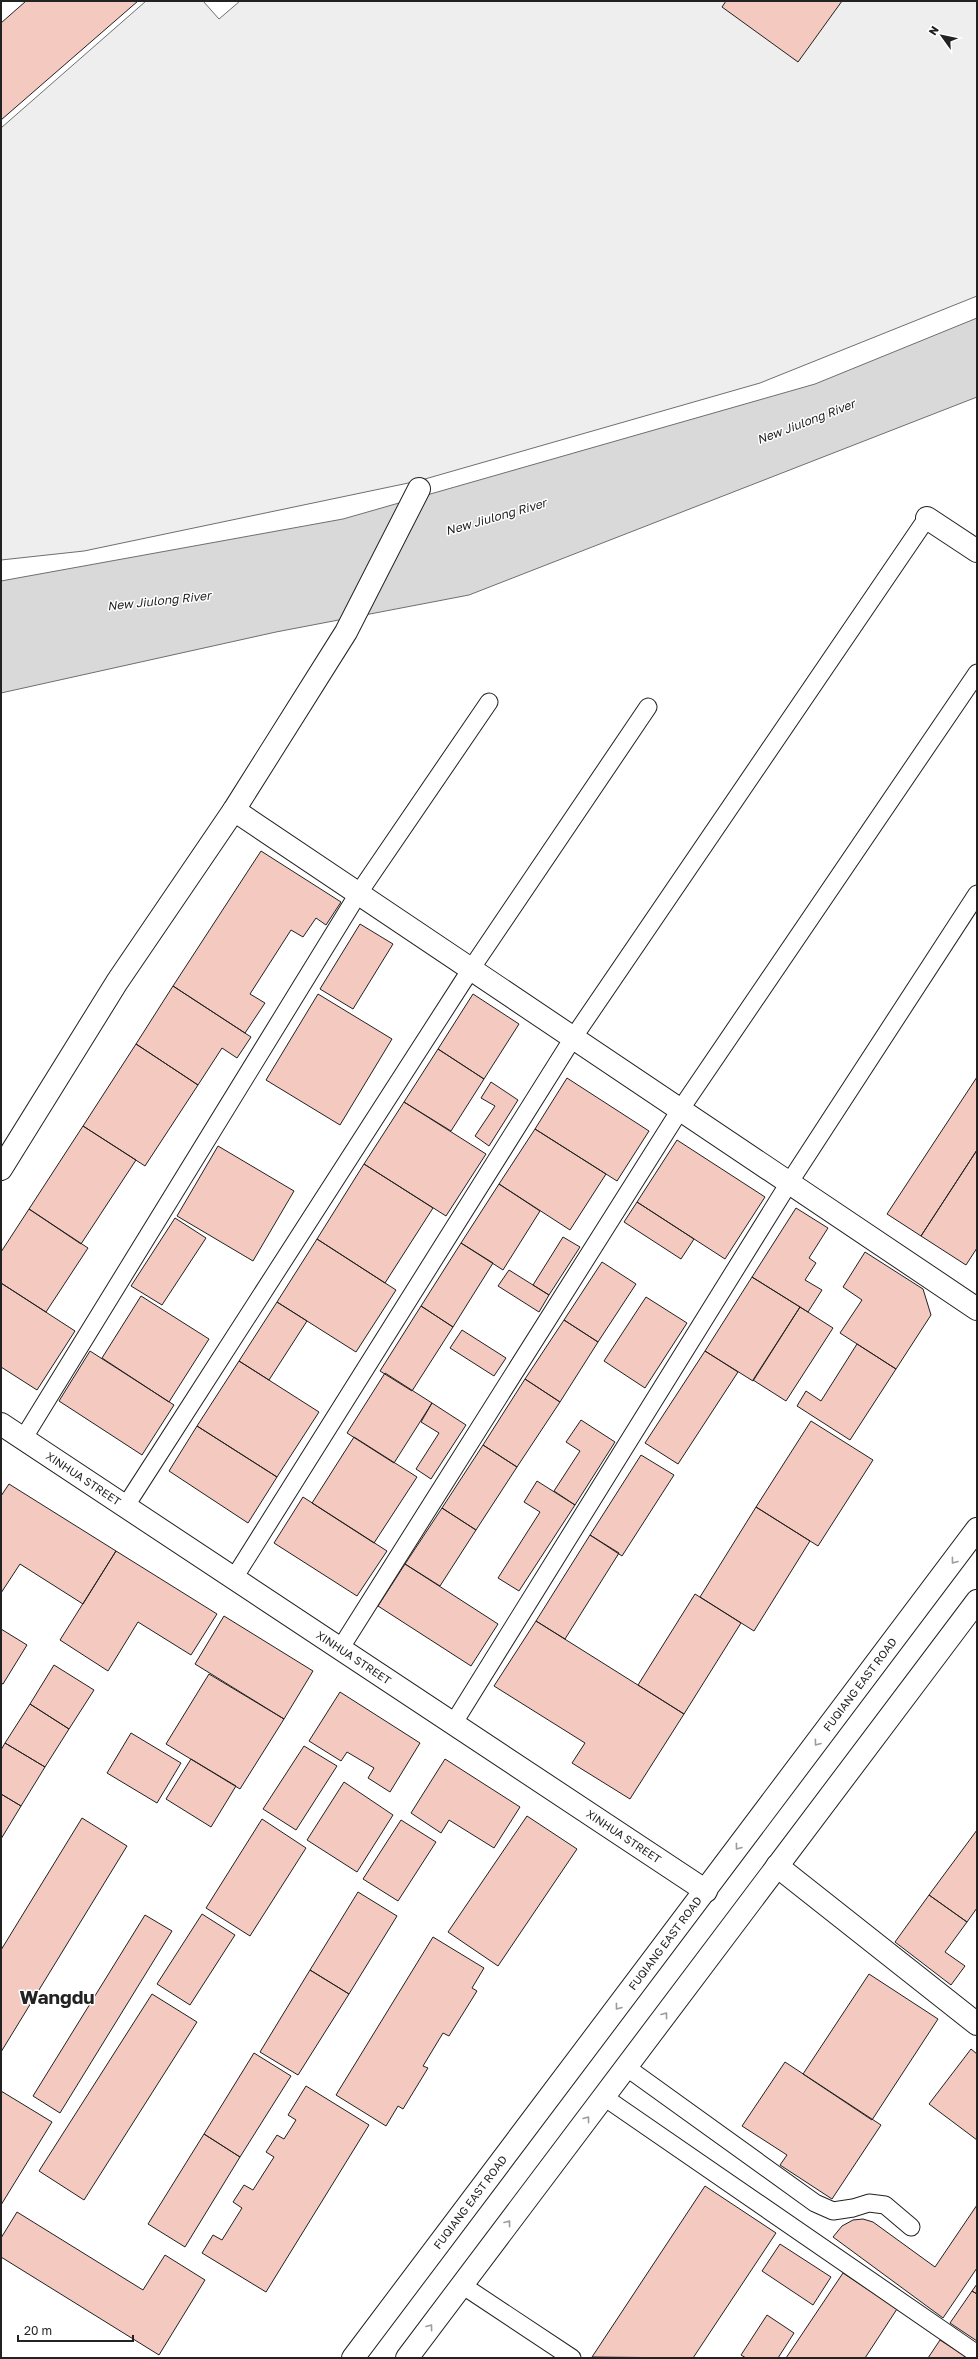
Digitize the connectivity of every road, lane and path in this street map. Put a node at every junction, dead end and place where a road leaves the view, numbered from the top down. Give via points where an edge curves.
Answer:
1 (419, 489) dead end
2 (927, 518) joint
3 (977, 551) edge
4 (977, 673) edge
5 (489, 702) dead end
6 (648, 707) dead end
7 (234, 810) junction
8 (358, 894) junction
9 (977, 894) edge
10 (471, 969) junction
11 (573, 1038) junction
12 (680, 1110) junction
13 (1, 1169) edge
14 (790, 1183) junction
15 (977, 1309) edge
16 (1, 1424) edge
17 (23, 1439) junction
18 (125, 1506) junction
19 (977, 1530) edge
20 (234, 1578) junction
21 (977, 1601) edge
22 (340, 1649) junction
23 (454, 1724) junction
24 (777, 1866) junction
25 (706, 1891) junction
26 (977, 2024) edge
27 (626, 2067) junction
28 (604, 2097) junction
29 (911, 2227) dead end
30 (462, 2285) junction
31 (977, 2354) edge
32 (353, 2358) edge
33 (407, 2358) edge
34 (572, 2358) edge

1 - 7 street via 346,632
2 - 3 street
2 - 11 lane
4 - 12 lane
5 - 8 lane
6 - 10 lane
7 - 8 street
7 - 13 street via 117,982
8 - 10 street
8 - 17 lane
9 - 14 lane
10 - 11 street
10 - 18 lane
11 - 12 street
11 - 20 lane
12 - 14 street
12 - 22 lane
14 - 15 street
14 - 23 lane
16 - 17 street, XINHUA STREET
17 - 18 street, XINHUA STREET
18 - 20 street, XINHUA STREET
19 -> 25 street, FUQIANG EAST ROAD
20 - 22 street, XINHUA STREET
21 - 24 street
22 - 23 street, XINHUA STREET
23 - 25 street, XINHUA STREET
24 - 26 street
27 -> 24 street
25 -> 32 street, FUQIANG EAST ROAD
27 - 28 street
27 - 29 lane via 815,2203 833,2211 869,2203 885,2205
30 -> 28 street
28 - 31 lane
33 -> 30 street
30 - 34 lane

